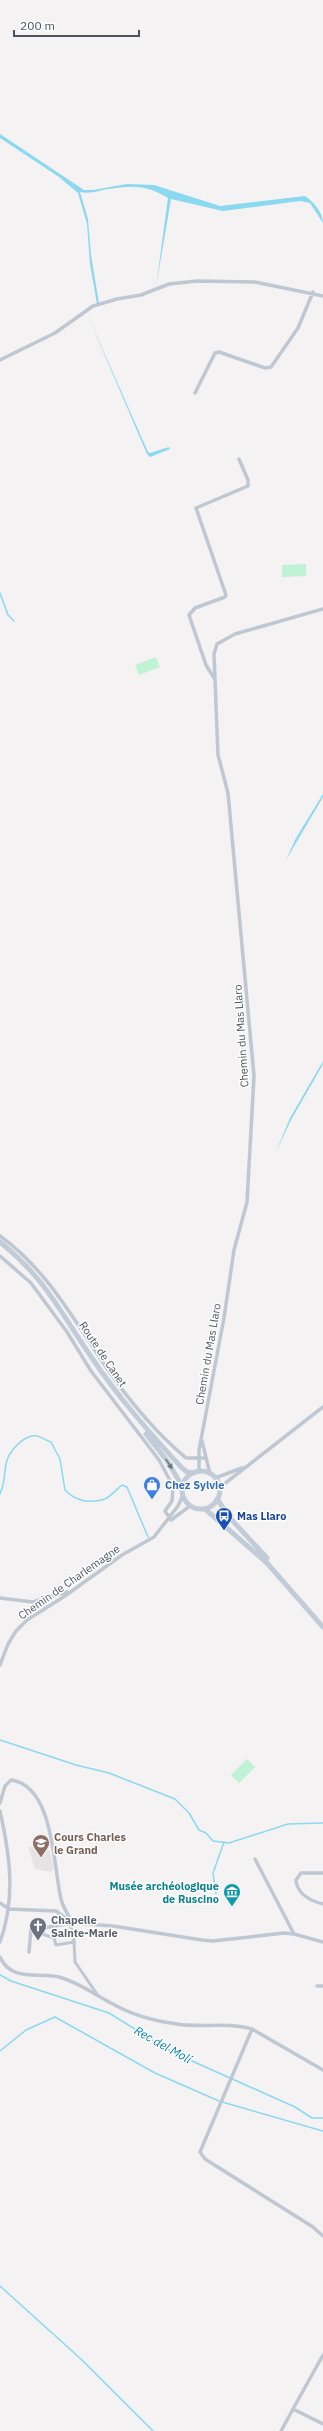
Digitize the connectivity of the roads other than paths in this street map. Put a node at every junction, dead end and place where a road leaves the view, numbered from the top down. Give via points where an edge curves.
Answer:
1 (313, 292) junction
2 (323, 296) edge
3 (0, 360) edge
4 (196, 393) dead end
5 (239, 459) dead end
6 (323, 609) edge
7 (214, 678) junction
8 (0, 1236) edge
9 (0, 1242) edge
10 (0, 1246) edge
11 (0, 1256) edge
12 (323, 1407) edge
13 (202, 1438) junction
14 (200, 1458) junction
15 (206, 1458) junction
16 (250, 1463) junction
17 (196, 1472) junction
18 (213, 1476) junction
19 (182, 1486) junction
20 (219, 1488) junction
21 (183, 1495) junction
22 (217, 1499) junction
23 (190, 1506) junction
24 (205, 1509) junction
25 (170, 1519) junction
26 (74, 1590) junction
27 (0, 1598) edge
28 (323, 1622) edge
29 (323, 1627) edge
30 (0, 1665) edge
31 (0, 1802) edge
32 (0, 1811) edge
33 (255, 1859) dead end
34 (323, 1873) edge
35 (0, 1903) edge
36 (323, 1904) edge
37 (9, 1909) junction
38 (73, 1923) junction
39 (31, 1930) junction
40 (294, 1934) junction
41 (0, 1942) edge
42 (74, 1942) junction
43 (323, 1942) edge
44 (29, 1952) dead end
45 (0, 1957) edge
46 (317, 1986) dead end
47 (323, 1986) edge
48 (97, 1994) junction
49 (252, 2029) junction
50 (323, 2070) edge
51 (323, 2236) edge
52 (323, 2355) edge
53 (294, 2408) junction
54 (323, 2424) edge
55 (281, 2431) edge

1 - 2 street
1 - 3 street via 255,282 197,281 169,284 141,295 93,306 55,333
1 - 4 street via 298,328 271,367 265,368 219,352 215,353
5 - 7 street, Chemin du Mas Llaro via 248,486 196,508 226,595 195,608 189,615 206,665
6 - 7 street, Chemin du Mas Llaro via 225,638 215,649
7 - 13 street, Chemin du Mas Llaro via 218,754 228,793 254,1076 247,1202 234,1250
8 - 14 street via 36,1266 116,1380 156,1429 186,1458
9 - 17 main road, Route de Canet via 21,1259 48,1289 92,1359 142,1424 181,1467 187,1472
10 -> 19 main road, Route de Canet via 19,1261 45,1291 97,1371 168,1462
11 - 25 street via 34,1288 67,1332 91,1371 159,1460 173,1486 172,1501 165,1511
12 - 16 street
13 - 14 street, Chemin du Mas Llaro
13 - 15 street
14 - 15 street
14 - 17 street, Chemin du Mas Llaro
15 - 18 street
16 - 18 street via 236,1472
16 - 20 street
17 - 18 main road
17 - 19 main road via 186,1478
18 - 20 main road
19 - 21 main road
20 - 22 main road
21 - 23 main road
21 - 25 street, Chemin de Charlemagne
22 - 24 main road
22 - 28 main road via 248,1539
23 - 24 main road
23 - 25 street, Chemin de Charlemagne
24 - 29 main road via 267,1563
25 - 26 street, Chemin de Charlemagne via 154,1537 122,1555
26 - 27 street via 33,1602
26 - 30 street, Chemin de Charlemagne via 26,1620 8,1644
31 - 38 street via 5,1786 11,1780 27,1784 32,1790 47,1819 61,1899
32 - 37 street via 11,1879
33 - 40 street
34 - 36 street via 301,1874 296,1880 299,1889 306,1896
35 - 37 street
37 - 38 street via 56,1911
37 - 41 street
38 - 39 street
38 - 40 street via 214,1941
38 - 42 street via 71,1927
39 - 42 street via 54,1938 56,1945
39 - 44 street
40 - 43 street
42 - 48 street via 75,1962
45 - 48 street via 8,1968 15,1972 58,1977
46 - 47 street
48 - 49 street via 110,2003 148,2018 204,2027 244,2026
49 - 50 street
49 - 51 street via 200,2152 205,2159 313,2227
52 - 53 street
53 - 54 street
53 - 55 street

